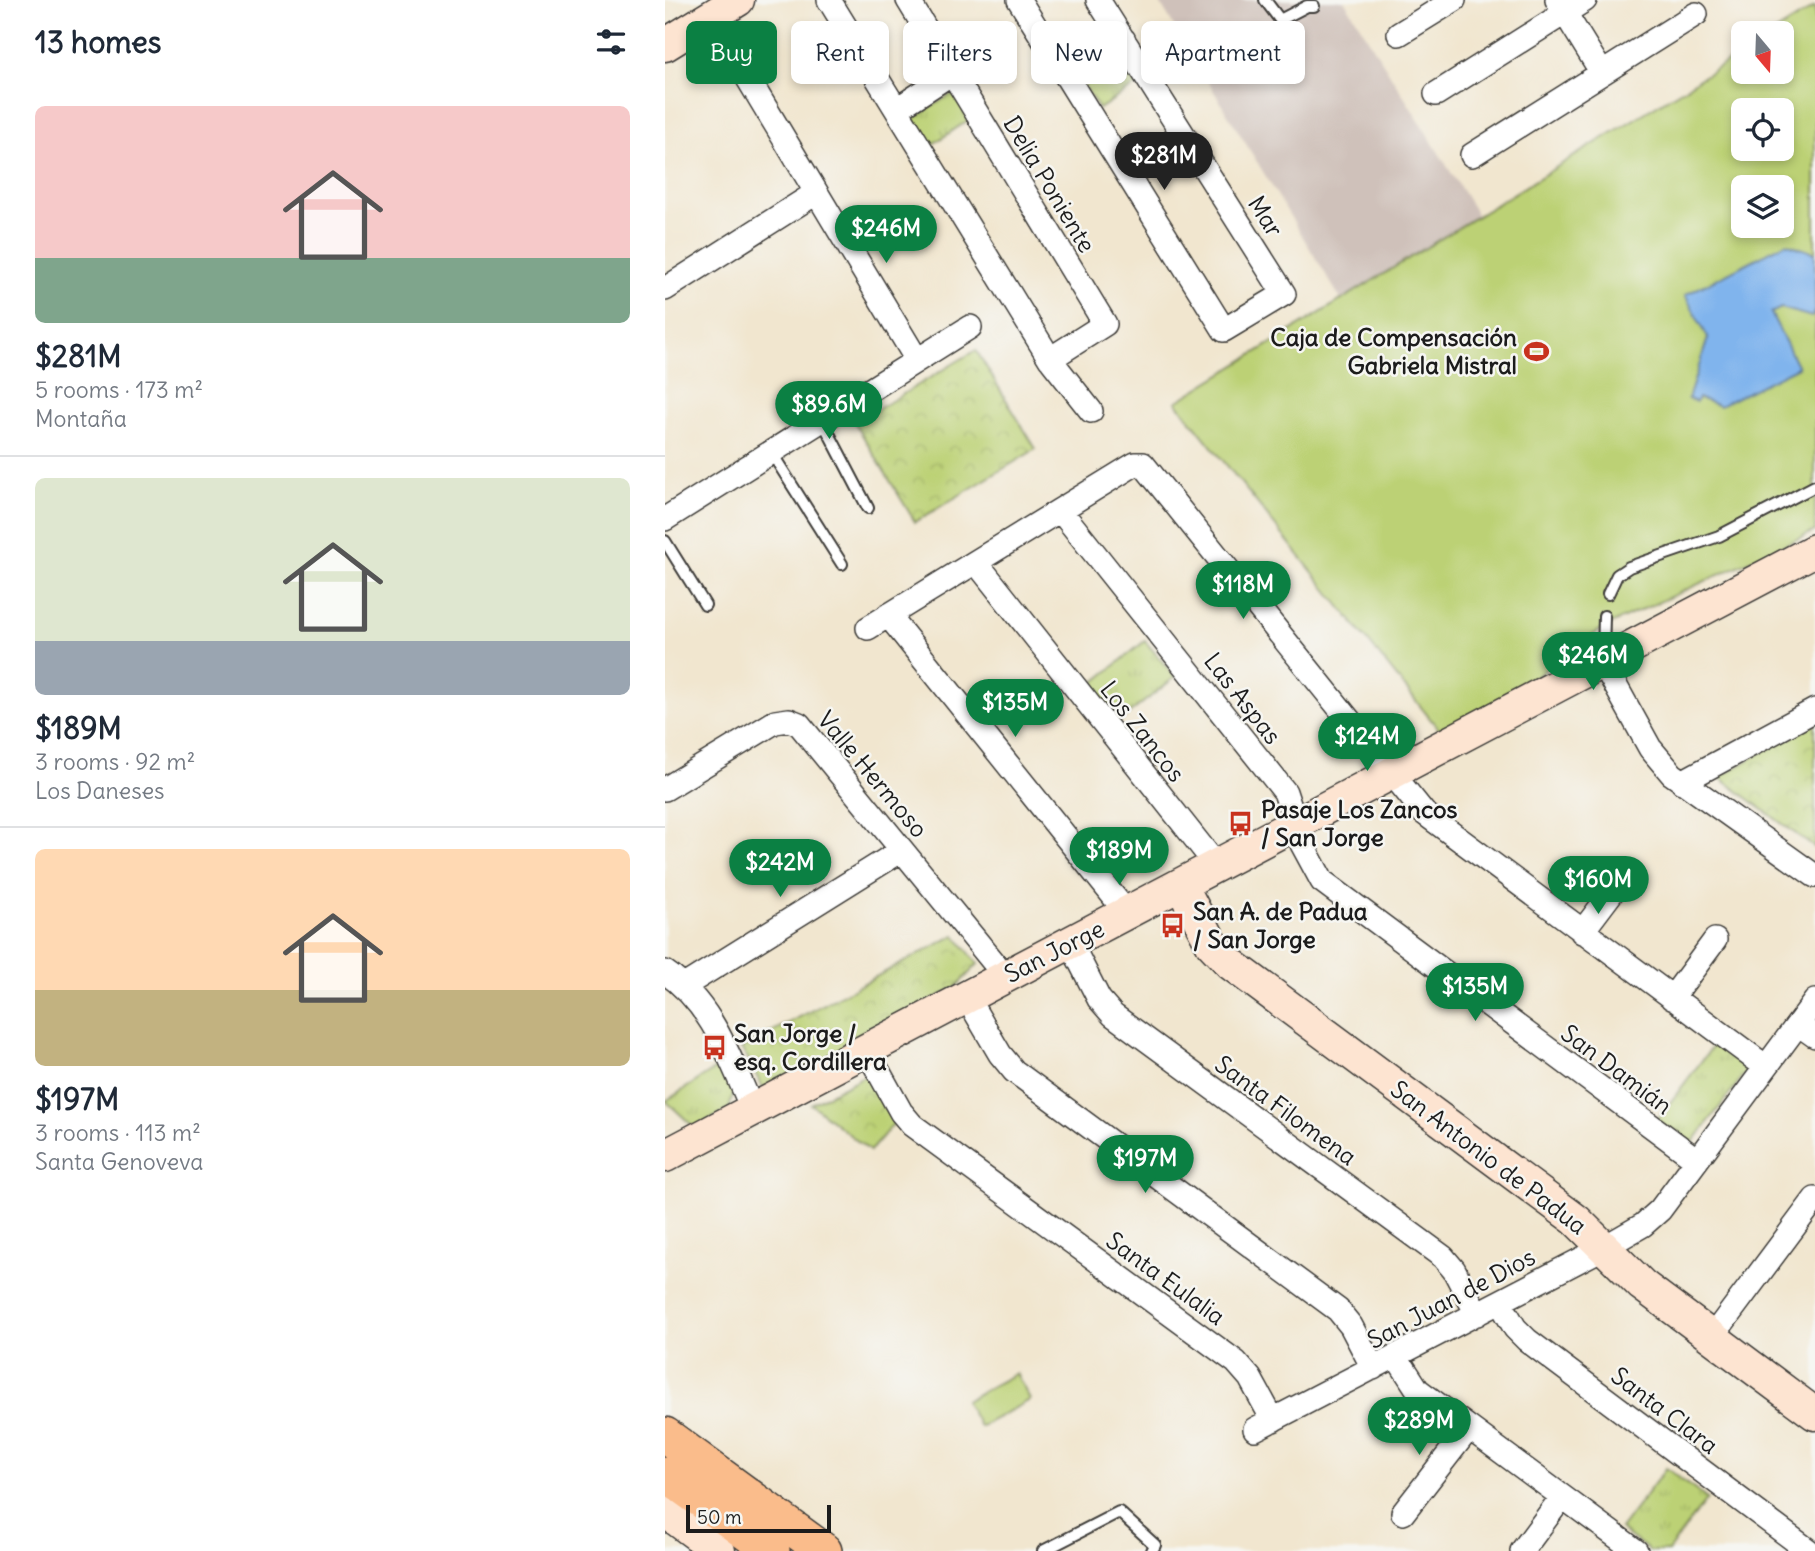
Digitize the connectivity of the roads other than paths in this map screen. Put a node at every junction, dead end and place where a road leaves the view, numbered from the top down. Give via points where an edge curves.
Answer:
1 (738, 0) edge
2 (829, 0) edge
3 (908, 0) edge
4 (1019, 0) edge
5 (1098, 0) edge
6 (1265, 0) edge
7 (1454, 0) edge
8 (1585, 0) edge
9 (1314, 6) dead end
10 (1561, 6) edge
11 (1696, 14) dead end
12 (711, 17) junction
13 (920, 21) edge
14 (1032, 21) edge
15 (1111, 21) edge
16 (1399, 33) dead end
17 (665, 45) edge
18 (1127, 46) edge
19 (1602, 73) junction
20 (936, 84) edge
21 (958, 84) edge
22 (1071, 84) edge
23 (1436, 94) dead end
24 (897, 109) junction
25 (1472, 155) dead end
26 (816, 193) junction
27 (665, 289) edge
28 (969, 327) dead end
29 (1050, 359) junction
30 (917, 360) junction
31 (1091, 411) dead end
32 (822, 420) junction
33 (771, 452) junction
34 (1815, 486) edge
35 (868, 508) dead end
36 (1060, 510) junction
37 (665, 519) edge
38 (665, 541) edge
39 (1815, 550) edge
40 (976, 562) junction
41 (842, 564) dead end
42 (1608, 594) dead end
43 (705, 605) dead end
44 (888, 615) junction
45 (1604, 616) dead end
46 (868, 628) dead end
47 (1603, 663) junction
48 (1815, 710) edge
49 (1395, 774) junction
50 (1682, 782) junction
51 (665, 789) edge
52 (1297, 825) junction
53 (902, 850) junction
54 (1217, 866) junction
55 (1625, 874) dead end
56 (1815, 876) edge
57 (1181, 885) junction
58 (1126, 913) junction
59 (1582, 932) junction
60 (1715, 940) dead end
61 (1070, 942) junction
62 (665, 972) edge
63 (1005, 976) junction
64 (684, 986) junction
65 (966, 996) junction
66 (1672, 998) junction
67 (1815, 1001) edge
68 (1806, 1030) edge
69 (866, 1049) junction
70 (1766, 1068) junction
71 (752, 1108) junction
72 (665, 1156) edge
73 (1696, 1160) junction
74 (1815, 1199) edge
75 (1603, 1248) junction
76 (1500, 1302) junction
77 (1477, 1314) junction
78 (1711, 1337) junction
79 (1396, 1356) junction
80 (1373, 1368) junction
81 (1812, 1405) edge
82 (1264, 1425) joint
83 (1469, 1428) junction
84 (665, 1435) edge
85 (665, 1474) edge
86 (1562, 1497) junction
87 (665, 1511) edge
88 (1403, 1513) dead end
89 (719, 1551) edge
90 (772, 1551) edge
91 (824, 1551) edge
92 (1043, 1551) edge
93 (1152, 1551) edge
94 (1522, 1551) edge
95 (1636, 1551) edge
96 (1809, 1551) edge

1 - 12 street
2 - 24 street
3 - 13 street, Delia Poniente
4 - 14 street
5 - 15 street, Mar
6 - 9 lane via 1280,20
7 - 16 street
8 - 10 street
10 - 19 street
10 - 23 street
11 - 19 street
12 - 17 street
12 - 26 street
18 - 22 street, Mar via 1285,294 1224,330
19 - 25 street
20 - 24 street
21 - 29 street, Delia Poniente via 1105,324
24 - 29 street
26 - 27 street
26 - 30 street
28 - 30 street
29 - 31 street
30 - 32 street
32 - 33 street
32 - 35 lane
33 - 37 street
33 - 41 lane
34 - 42 lane via 1719,536 1629,567 1617,575
36 - 40 street
36 - 49 street via 1140,463
36 - 52 street, Las Aspas via 1285,792
38 - 43 lane
39 - 47 street, San Jorge
40 - 44 street
40 - 54 street, Los Zancos
44 - 46 street
44 - 58 street
45 - 47 lane
47 - 49 street, San Jorge
47 - 50 street via 1650,748
48 - 50 street
49 - 52 street, San Jorge
49 - 59 street via 1433,821
50 - 56 street
51 - 53 street, Valle Hermoso via 775,722 789,720 802,727
52 - 54 street, San Jorge
52 - 73 street, San Damián via 1313,867 1329,888
53 - 63 street, Valle Hermoso
53 - 64 street
54 - 57 street, San Jorge
55 - 59 street
57 - 58 street, San Jorge
57 - 75 street, San Antonio de Padua via 1212,944 1231,964 1565,1212
58 - 61 street, San Jorge
59 - 66 street
60 - 66 street
61 - 63 street, San Jorge
61 - 77 street, Santa Filomena via 1099,999 1113,1015 1443,1257
62 - 64 street
63 - 65 street, San Jorge
64 - 71 street via 714,1023
65 - 69 street, San Jorge
65 - 80 street via 1009,1066 1338,1310
66 - 70 street
67 - 68 street, San Juan de Dios
68 - 70 street, San Juan de Dios
69 - 71 street, San Jorge
69 - 82 street, Santa Eulalia via 912,1125 1236,1362 1250,1378
70 - 73 street, San Juan de Dios
71 - 72 street, San Jorge
73 - 75 street, San Juan de Dios via 1655,1215
74 - 78 street
75 - 76 street, San Juan de Dios
75 - 78 street, San Antonio de Padua via 1642,1286
76 - 77 street, San Juan de Dios
76 - 96 street, Santa Clara via 1527,1340
77 - 79 street, San Juan de Dios
78 - 81 street, San Antonio de Padua
79 - 80 street, San Juan de Dios
79 - 83 street via 1418,1390
80 - 82 street, San Juan de Dios
83 - 86 street
83 - 88 street
84 - 91 main road
85 - 90 main road
86 - 94 street
86 - 95 street
87 - 89 street
92 - 93 lane via 1119,1512 1155,1545

